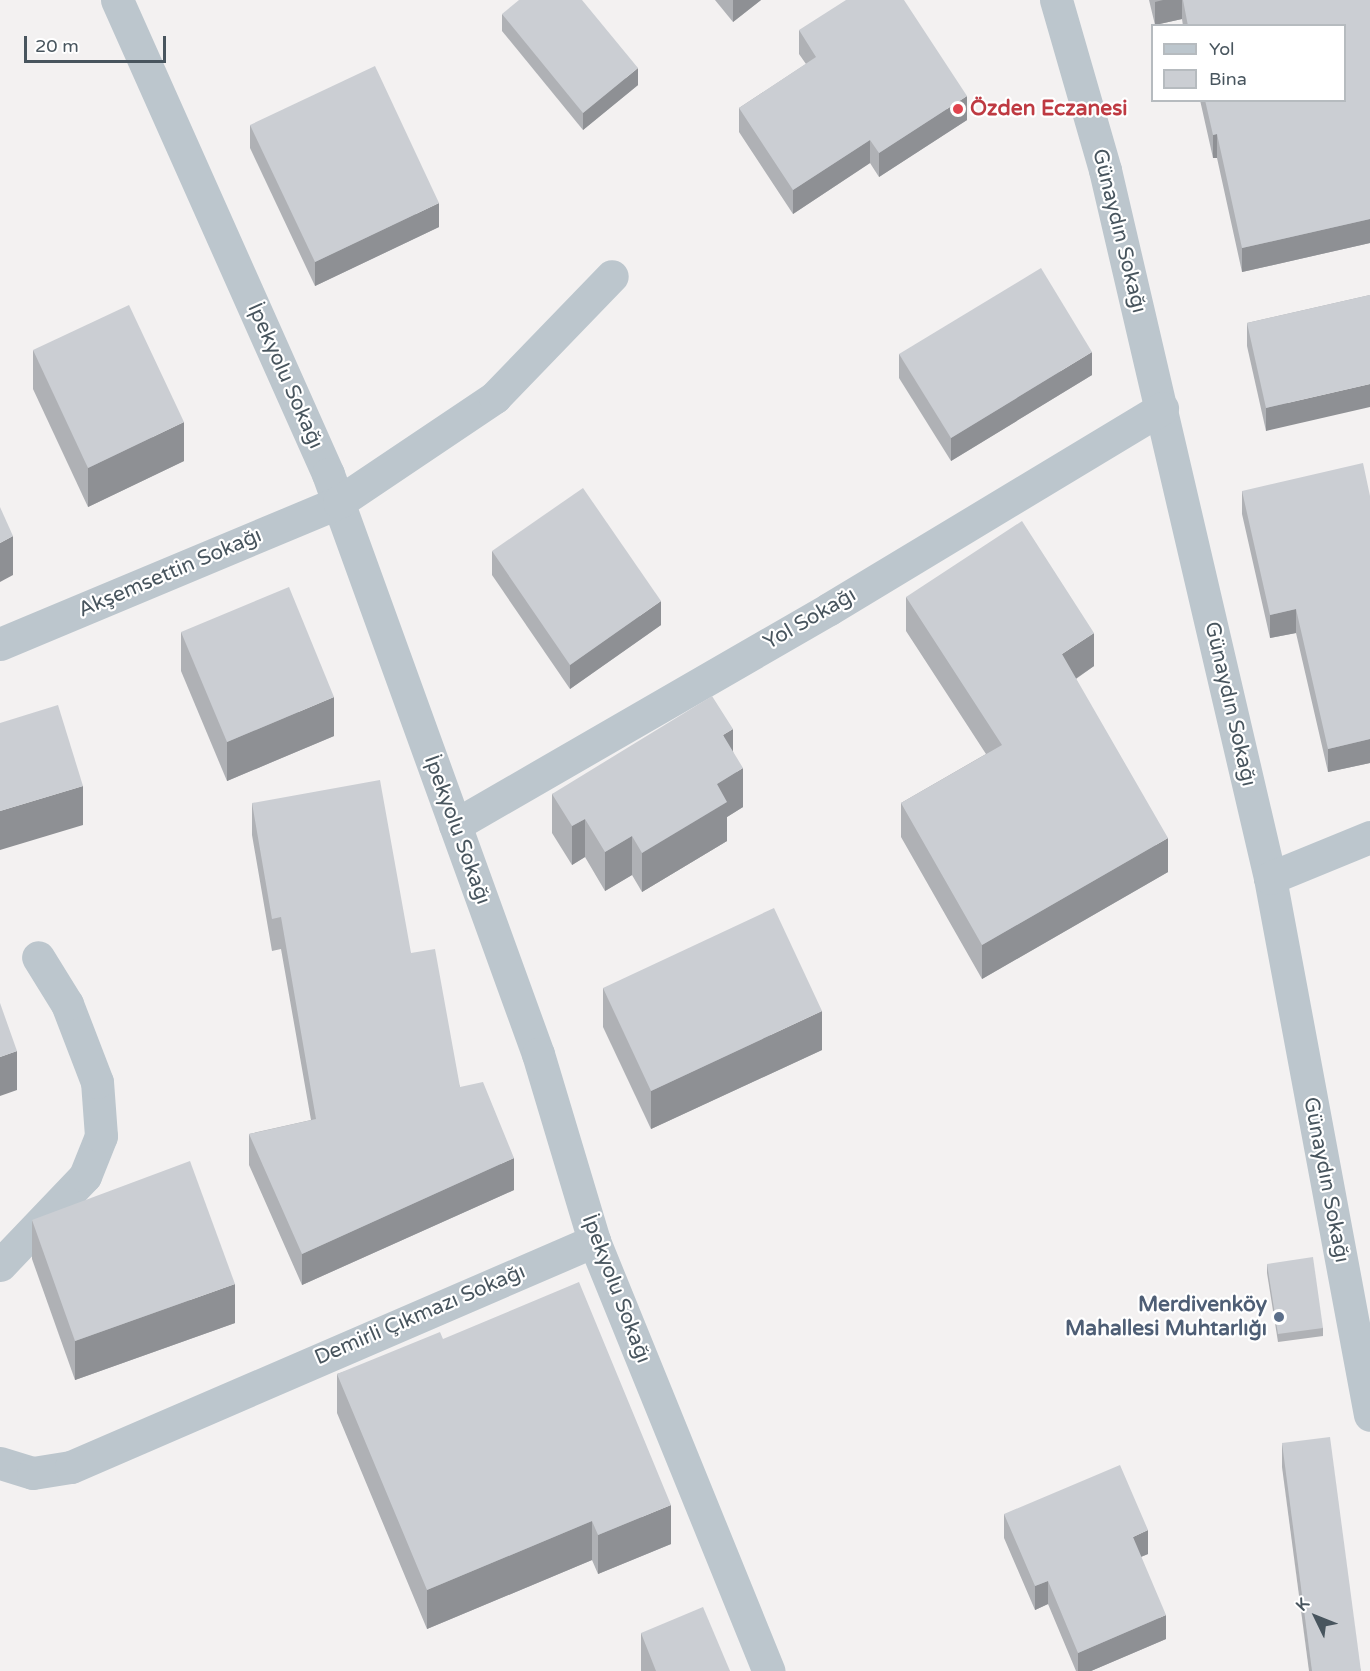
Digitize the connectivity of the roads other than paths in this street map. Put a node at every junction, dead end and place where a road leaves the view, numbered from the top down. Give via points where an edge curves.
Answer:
1 (117, 0) edge
2 (1056, 0) edge
3 (612, 276) dead end
4 (1162, 408) junction
5 (339, 502) junction
6 (0, 644) edge
7 (455, 825) junction
8 (1370, 837) edge
9 (1269, 878) junction
10 (38, 957) dead end
11 (594, 1241) junction
12 (0, 1265) edge
13 (1370, 1415) edge
14 (0, 1463) edge
15 (769, 1671) edge

1 - 5 street, İpekyolu Sokağı
2 - 4 street, Günaydın Sokağı via 1105,170
3 - 5 street, Akşemsettin Sokağı via 495,397
4 - 7 street, Yol Sokağı via 830,609
4 - 9 street, Günaydın Sokağı
5 - 6 street, Akşemsettin Sokağı
5 - 7 street, İpekyolu Sokağı
7 - 11 street, İpekyolu Sokağı via 538,1054
8 - 9 street
9 - 13 street, Günaydın Sokağı
10 - 12 street via 67,1004 96,1082 101,1136 85,1176
11 - 14 street, Demirli Çıkmazı Sokağı via 246,1388 71,1467 33,1473
11 - 15 street, İpekyolu Sokağı

